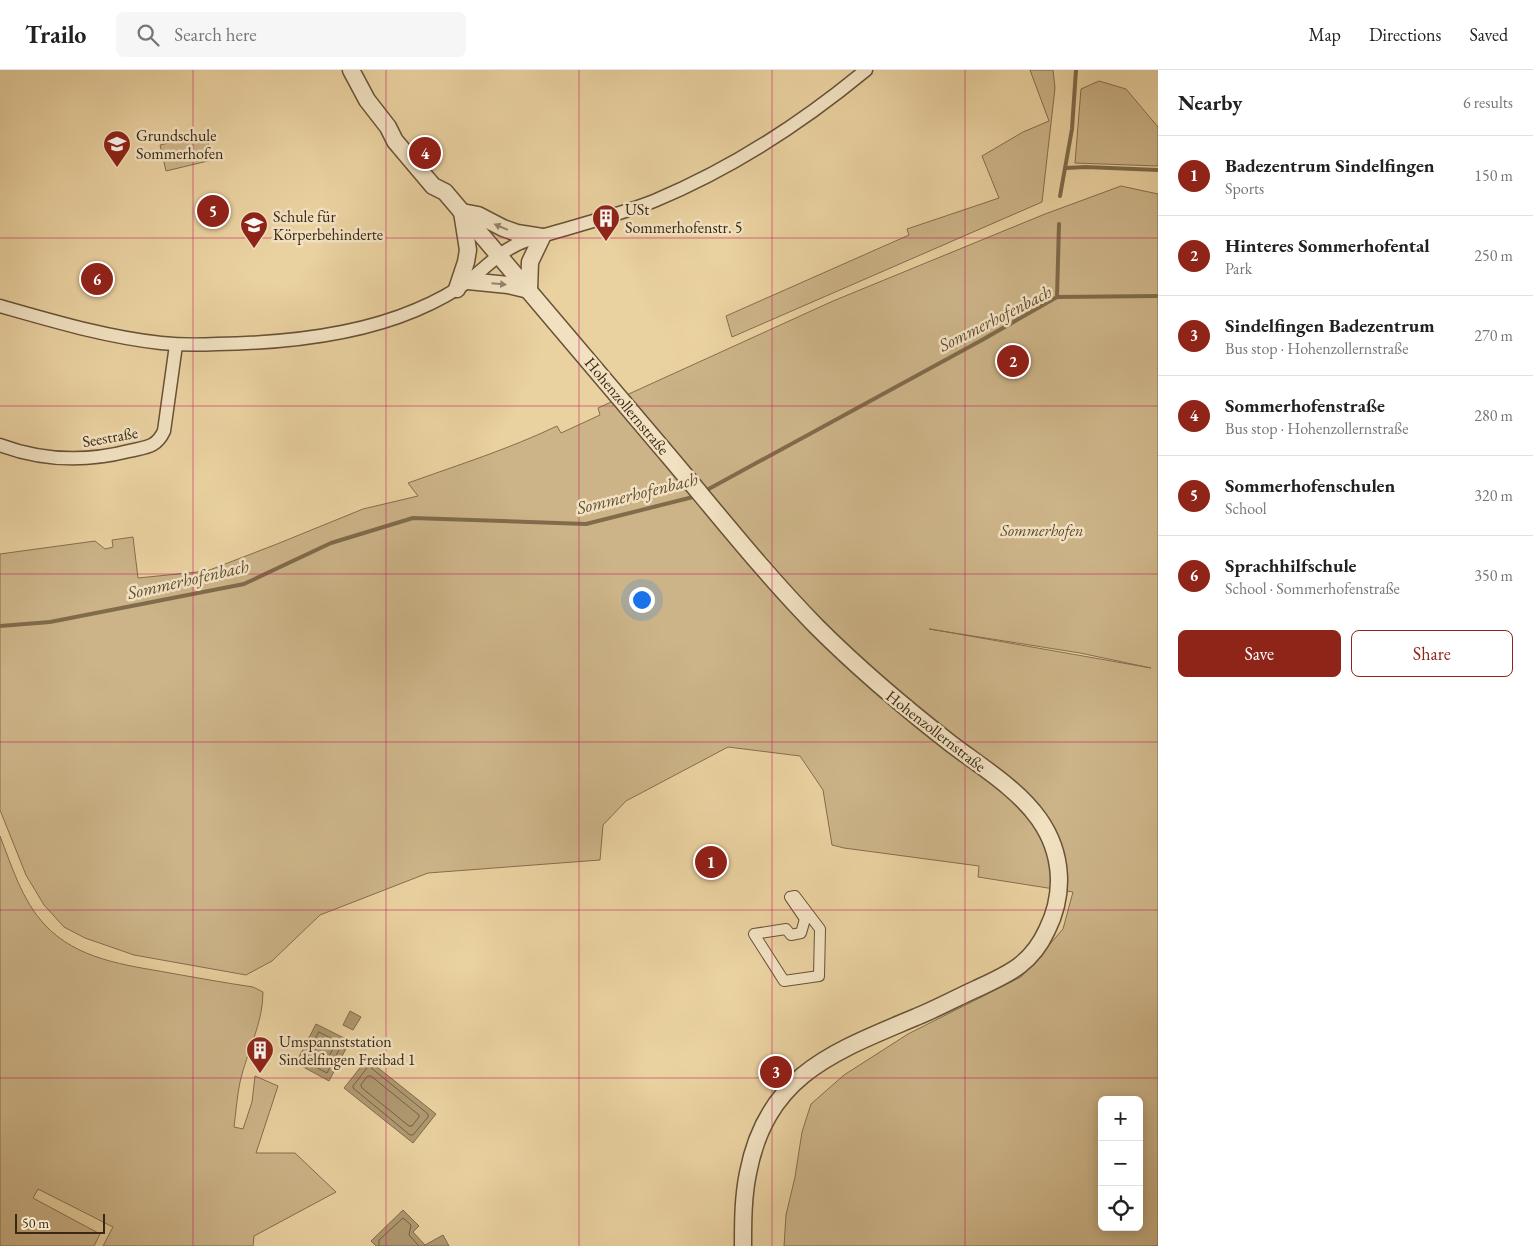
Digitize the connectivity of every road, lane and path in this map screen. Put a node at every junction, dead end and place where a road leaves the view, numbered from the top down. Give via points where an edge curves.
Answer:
1 (350, 70) edge
2 (866, 70) edge
3 (462, 212) junction
4 (542, 237) junction
5 (500, 255) junction
6 (462, 285) junction
7 (529, 290) junction
8 (0, 306) edge
9 (176, 345) junction
10 (0, 445) edge
11 (754, 934) joint
12 (743, 1246) edge

1 - 3 street, Hohenzollernstraße via 388,127 402,136 443,181 445,192
2 - 4 street via 778,135 718,171 654,201
4 -> 3 street via 517,233
3 - 5 street, Hohenzollernstraße
3 - 6 street via 468,250
4 - 5 street via 527,240
4 - 7 street via 530,262
5 - 6 street
5 - 7 street, Hohenzollernstraße
6 -> 7 street via 508,284
6 - 9 street via 434,302 394,319 351,330 245,344
7 - 12 street, Hohenzollernstraße via 794,603 837,647 908,710 1027,804 1052,841 1057,858 1059,894 1055,910 1044,936 1027,961 1000,978 837,1051 803,1074 781,1098 762,1126 754,1148 745,1193
8 - 9 street via 96,332
9 - 10 street, Seestraße via 164,431 156,444 118,454 69,460
11 - 11 street via 784,980 819,976 820,928 795,896 790,897 805,919 801,933 791,935 786,929

